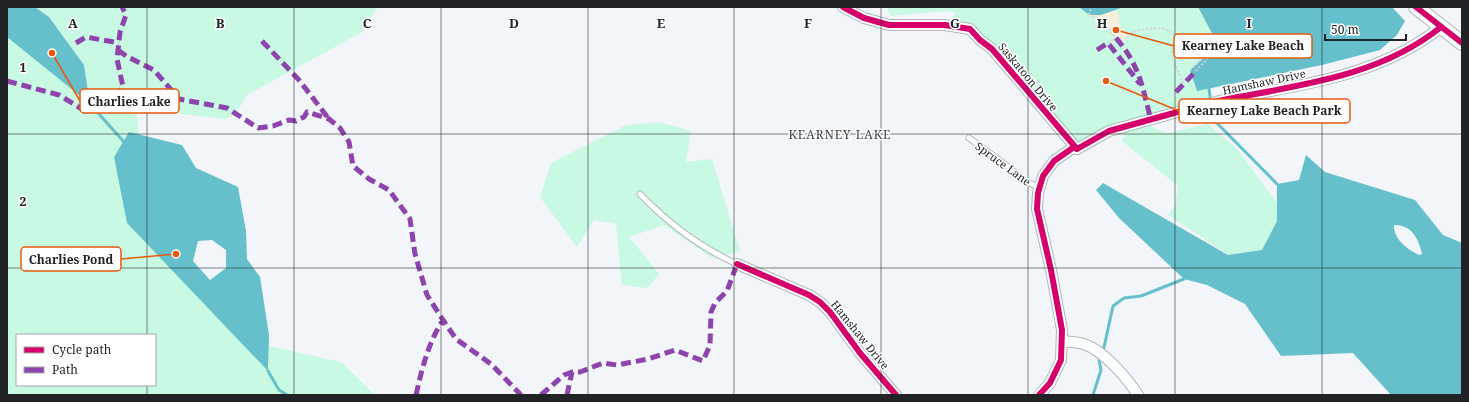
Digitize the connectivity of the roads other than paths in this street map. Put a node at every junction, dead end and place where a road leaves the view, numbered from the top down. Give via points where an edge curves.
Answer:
1 (842, 7) edge
2 (1416, 7) edge
3 (1441, 27) junction
4 (1462, 43) edge
5 (969, 138) dead end
6 (1077, 149) junction
7 (1039, 187) junction
8 (640, 194) dead end
9 (737, 264) joint
10 (1062, 341) junction
11 (896, 395) edge
12 (1039, 395) edge
13 (1138, 395) edge

1 - 6 street, Saskatoon Drive via 864,18 889,25 945,25 970,29 992,49
2 - 3 main road
3 - 4 main road
3 - 6 street, Hamshaw Drive via 1423,42 1371,67 1335,78 1205,104 1194,111 1192,108 1124,126 1109,131
5 - 7 lane, Spruce Lane via 1022,180
6 - 7 street, Hamshaw Drive via 1074,147 1054,161
7 - 10 street, Hamshaw Drive via 1037,210 1054,284
8 - 9 lane, Hamshaw Drive via 660,216 684,235 710,252
9 - 11 street, Hamshaw Drive via 820,302
10 - 12 street, Hamshaw Drive via 1058,368
10 - 13 street via 1084,344 1100,354 1120,371

